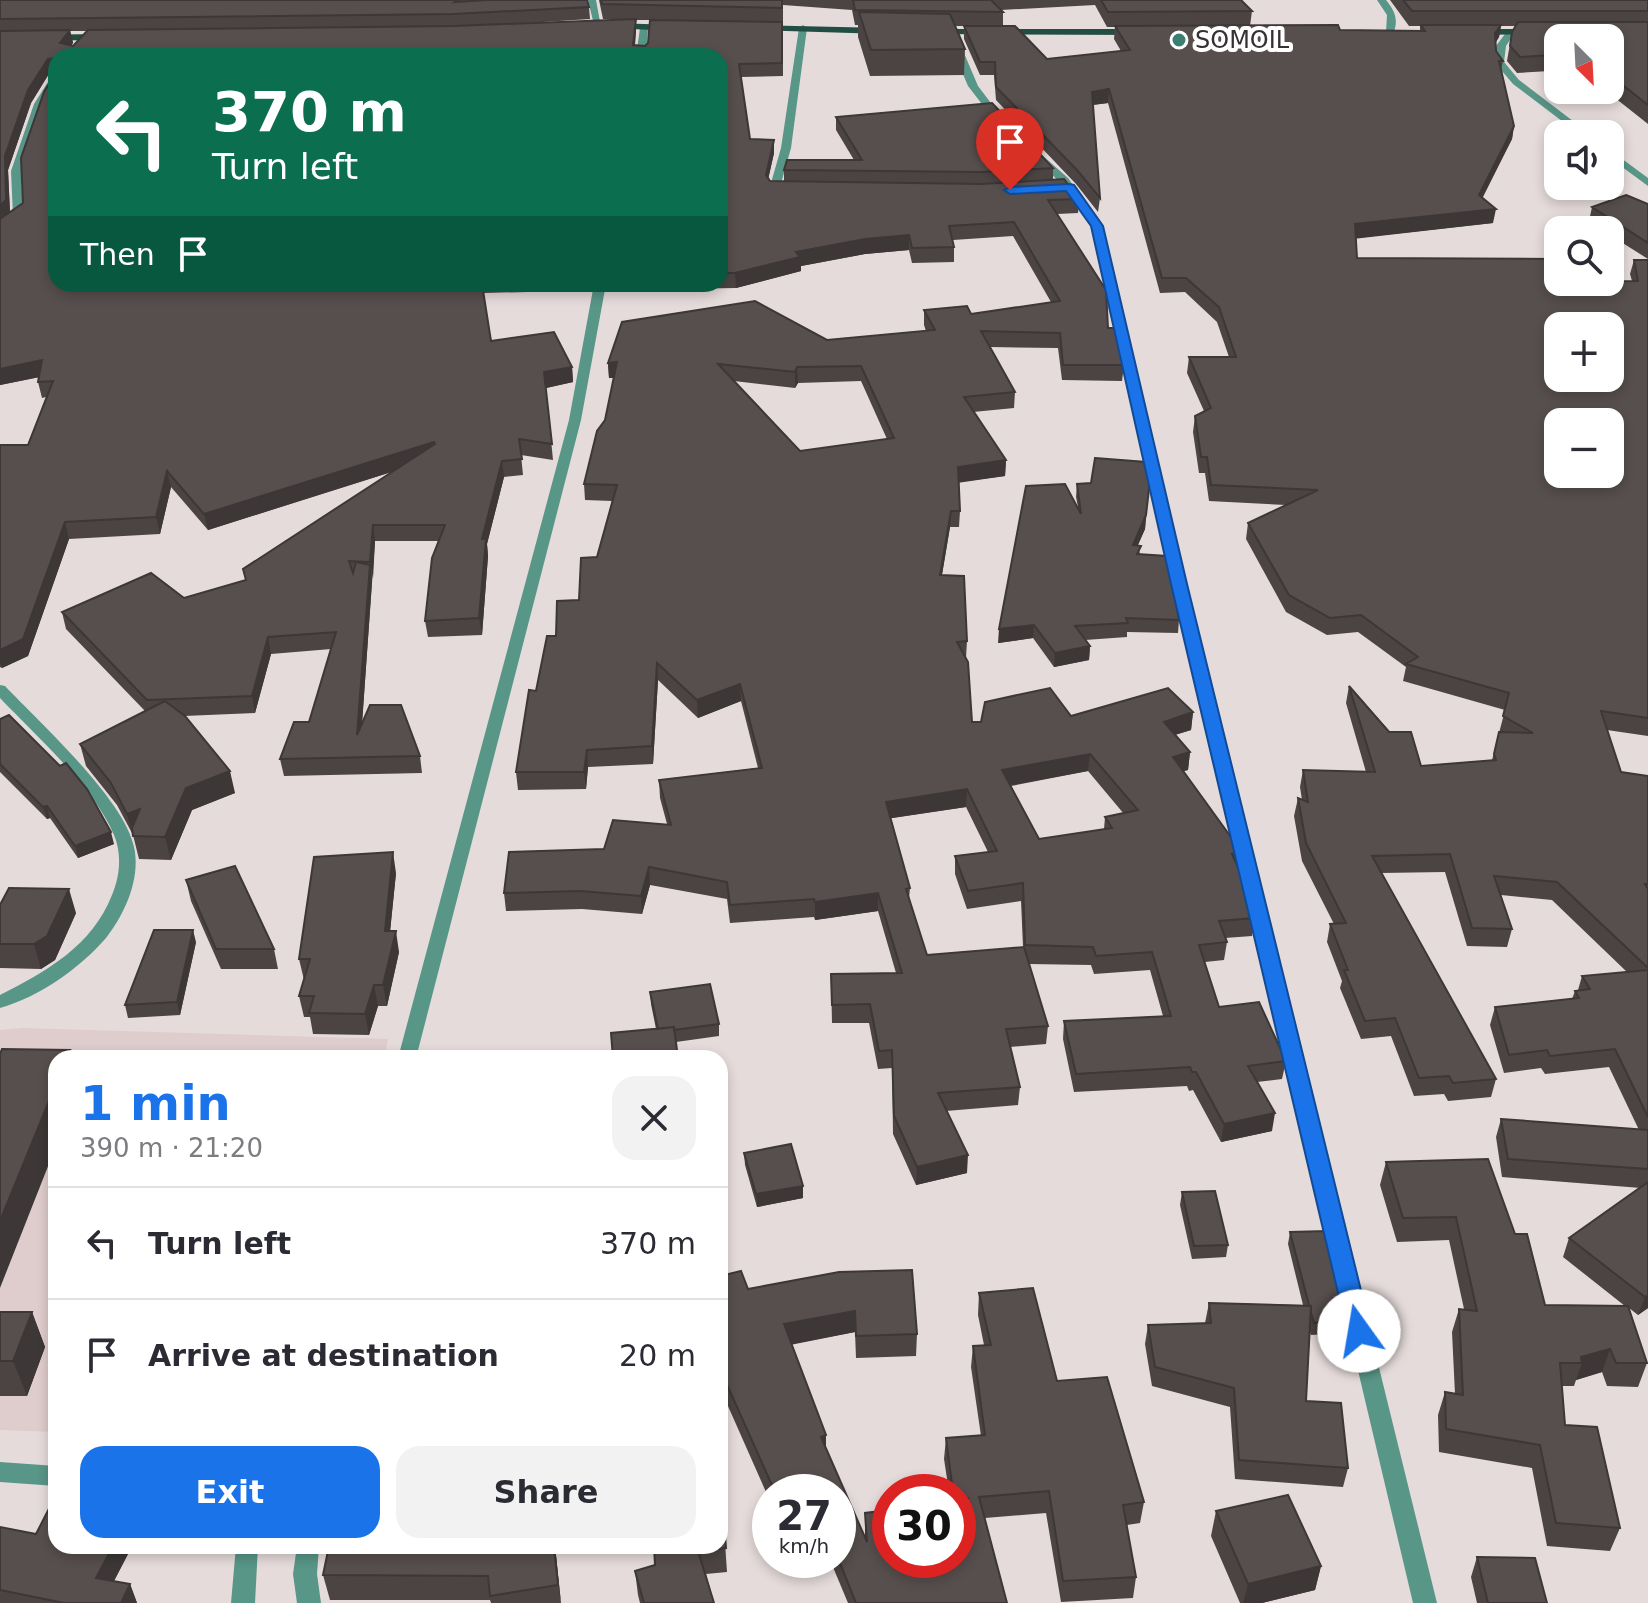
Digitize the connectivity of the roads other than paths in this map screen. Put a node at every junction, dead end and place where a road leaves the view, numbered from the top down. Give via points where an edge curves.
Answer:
1 (592, 0) edge
2 (1381, 0) edge
3 (598, 25) junction
4 (582, 26) edge
5 (644, 28) junction
6 (692, 28) edge
7 (740, 28) edge
8 (803, 28) junction
9 (893, 31) edge
10 (923, 32) edge
11 (1161, 32) edge
12 (1375, 32) edge
13 (1390, 32) junction
14 (1405, 32) edge
15 (1465, 32) edge
16 (1511, 32) junction
17 (1544, 32) edge
18 (954, 33) junction
19 (118, 37) edge
20 (0, 38) edge
21 (642, 48) edge
22 (48, 89) edge
23 (1566, 120) edge
24 (1624, 164) edge
25 (1648, 183) edge
26 (799, 190) edge
27 (0, 230) edge
28 (599, 292) edge
29 (0, 689) edge
30 (0, 1002) edge
31 (409, 1050) edge
32 (0, 1472) edge
33 (48, 1475) edge
34 (246, 1554) edge
35 (307, 1554) edge
36 (243, 1603) edge
37 (309, 1603) edge
38 (1425, 1603) edge

1 - 3 street
2 - 13 street via 1390,10
3 - 4 main road
3 - 5 main road
5 - 6 main road
5 - 21 street
7 - 8 main road
8 - 9 main road
8 - 26 street via 786,148 774,190
10 - 18 main road
11 - 18 main road
12 - 13 main road
13 - 14 main road
15 - 16 main road
16 - 17 main road
16 - 23 street via 1501,46 1499,62 1516,82
18 - 38 street via 973,86 989,109 1097,226
19 - 20 main road via 83,42
22 - 27 street via 16,171 18,217
24 - 25 street
28 - 31 street via 575,420
29 - 30 street via 122,832 129,870 115,914 82,954
32 - 33 street
34 - 36 street
35 - 37 street

